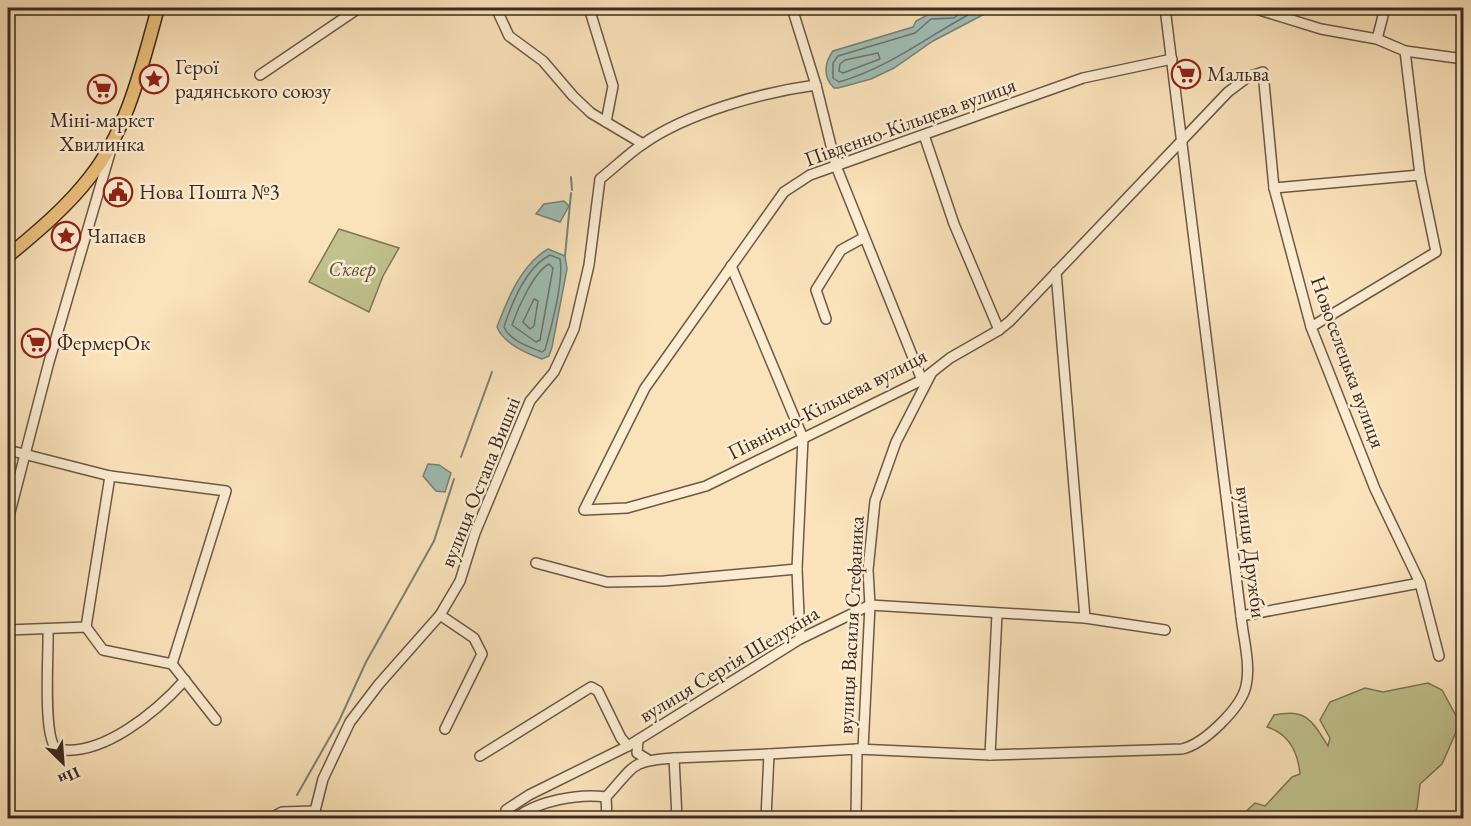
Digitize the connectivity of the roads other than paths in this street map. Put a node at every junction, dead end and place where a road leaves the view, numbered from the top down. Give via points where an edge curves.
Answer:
1 (158, 8) edge
2 (359, 8) edge
3 (496, 8) edge
4 (589, 8) edge
5 (792, 8) edge
6 (1165, 8) edge
7 (1252, 8) edge
8 (1385, 8) edge
9 (1269, 11) edge
10 (1377, 39) junction
11 (1405, 51) junction
12 (1172, 59) junction
13 (1464, 59) edge
14 (1263, 72) joint
15 (261, 75) dead end
16 (816, 86) junction
17 (606, 122) junction
18 (924, 135) junction
19 (114, 139) junction
20 (1181, 143) junction
21 (643, 144) junction
22 (836, 166) junction
23 (1420, 175) junction
24 (1274, 188) junction
25 (863, 238) junction
26 (10, 252) edge
27 (731, 266) junction
28 (1056, 272) junction
29 (826, 319) dead end
30 (1311, 327) junction
31 (999, 330) junction
32 (933, 371) junction
33 (922, 380) junction
34 (803, 438) junction
35 (8, 450) edge
36 (25, 455) junction
37 (110, 476) junction
38 (584, 510) joint
39 (8, 520) edge
40 (536, 563) dead end
41 (797, 569) junction
42 (1419, 583) junction
43 (870, 605) junction
44 (997, 614) junction
45 (440, 615) junction
46 (1241, 616) junction
47 (1085, 618) junction
48 (86, 627) junction
49 (8, 630) edge
50 (48, 630) junction
51 (1165, 630) dead end
52 (800, 639) junction
53 (1439, 656) dead end
54 (172, 664) junction
55 (185, 681) junction
56 (216, 720) dead end
57 (445, 729) dead end
58 (638, 740) junction
59 (628, 746) junction
60 (860, 749) junction
61 (769, 754) junction
62 (990, 755) junction
63 (480, 756) dead end
64 (674, 758) junction
65 (647, 759) junction
66 (606, 797) junction
67 (506, 810) dead end
68 (316, 815) edge
69 (272, 819) edge
70 (516, 819) edge
71 (607, 819) edge
72 (676, 819) edge
73 (766, 819) edge
74 (856, 819) edge

1 - 19 main road via 138,77
2 - 15 street
3 - 17 street via 508,36 543,61 573,96
4 - 17 street via 613,86
5 - 16 street
6 - 12 street, вулиця Дружби
7 - 9 street
8 - 10 street
9 - 10 street via 1322,29
10 - 11 street
11 - 13 street
11 - 23 street
12 - 18 street, Південно-Кільцева вулиця via 1083,78
12 - 20 street, вулиця Дружби
14 - 20 street, Північно-Кільцева вулиця via 1248,77 1228,92
14 - 24 street, Новоселецька вулиця
16 - 21 street, вулиця Остапа Вишні via 717,110
16 - 22 street
17 - 21 street
18 - 22 street, Південно-Кільцева вулиця
18 - 31 street via 954,224
19 - 26 main road via 91,177 73,197
19 - 36 street
20 - 28 street, Північно-Кільцева вулиця
20 - 46 street, вулиця Дружби
21 - 45 street, вулиця Остапа Вишні via 600,179 589,265 574,329 554,372 530,401 475,533 460,581
22 - 25 street
22 - 27 street, Південно-Кільцева вулиця via 784,192
23 - 24 street
23 - 30 street via 1436,252
24 - 30 street, Новоселецька вулиця
25 - 29 street via 841,250 816,290
25 - 33 street
27 - 34 street
27 - 38 street, Південно-Кільцева вулиця via 645,388
28 - 31 street, Північно-Кільцева вулиця
28 - 47 street
30 - 42 street, Новоселецька вулиця via 1375,489
31 - 32 street, Північно-Кільцева вулиця
32 - 33 street, Північно-Кільцева вулиця
32 - 43 street, вулиця Василя Стефаника via 896,442 875,501 868,570
33 - 34 street, Північно-Кільцева вулиця
34 - 38 street, Північно-Кільцева вулиця via 706,486 627,508
34 - 41 street
35 - 36 street
36 - 37 street
36 - 39 street
37 - 48 street
37 - 54 street via 226,490
40 - 41 street via 607,582
41 - 52 street
42 - 46 street
42 - 53 street, Новоселецька вулиця
43 - 44 street, вулиця Сергія Шелухіна
43 - 52 street, вулиця Сергія Шелухіна
43 - 60 street, вулиця Василя Стефаника
44 - 47 street, вулиця Сергія Шелухіна
44 - 62 street
45 - 57 street via 474,638 482,654
45 - 68 street, вулиця Остапа Вишні via 351,722 323,779
46 - 62 street, вулиця Дружби via 1246,686 1241,698 1207,738 1195,746
47 - 51 street, вулиця Сергія Шелухіна
48 - 50 street
48 - 54 street via 103,650
49 - 50 street
50 - 55 street via 46,699 50,741 57,749 94,746 146,718
52 - 58 street, вулиця Сергія Шелухіна
54 - 55 street
55 - 56 street
58 - 59 street, вулиця Сергія Шелухіна
58 - 65 street via 638,753
59 - 63 street via 598,691 588,687
59 - 67 street, вулиця Сергія Шелухіна
60 - 61 street, вулиця Дружби
60 - 62 street, вулиця Дружби
60 - 74 street
61 - 64 street, вулиця Дружби
61 - 73 street
64 - 65 street, вулиця Дружби
64 - 72 street
65 - 66 street via 634,766
66 - 70 street via 591,795 543,805
66 - 71 street
68 - 69 street via 282,812

